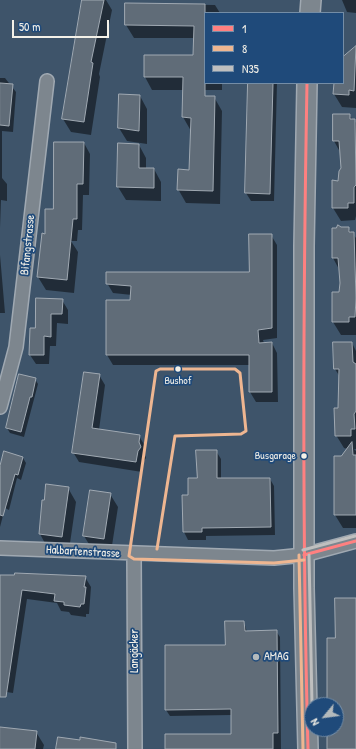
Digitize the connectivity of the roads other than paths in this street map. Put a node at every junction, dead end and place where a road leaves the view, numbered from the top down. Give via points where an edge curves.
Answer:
1 (311, 0) edge
2 (310, 12) edge
3 (47, 81) dead end
4 (307, 84) edge
5 (0, 407) edge
6 (356, 541) edge
7 (0, 548) edge
8 (134, 554) junction
9 (304, 555) junction
10 (135, 749) edge
11 (308, 749) edge

1 - 2 main road
3 - 5 street, Bifangstrasse via 16,347
4 - 9 main road
6 - 9 street, Halbartenstrasse
7 - 8 street, Halbartenstrasse
8 - 9 street, Halbartenstrasse via 274,558
8 - 10 street, Langäcker
9 - 11 main road

